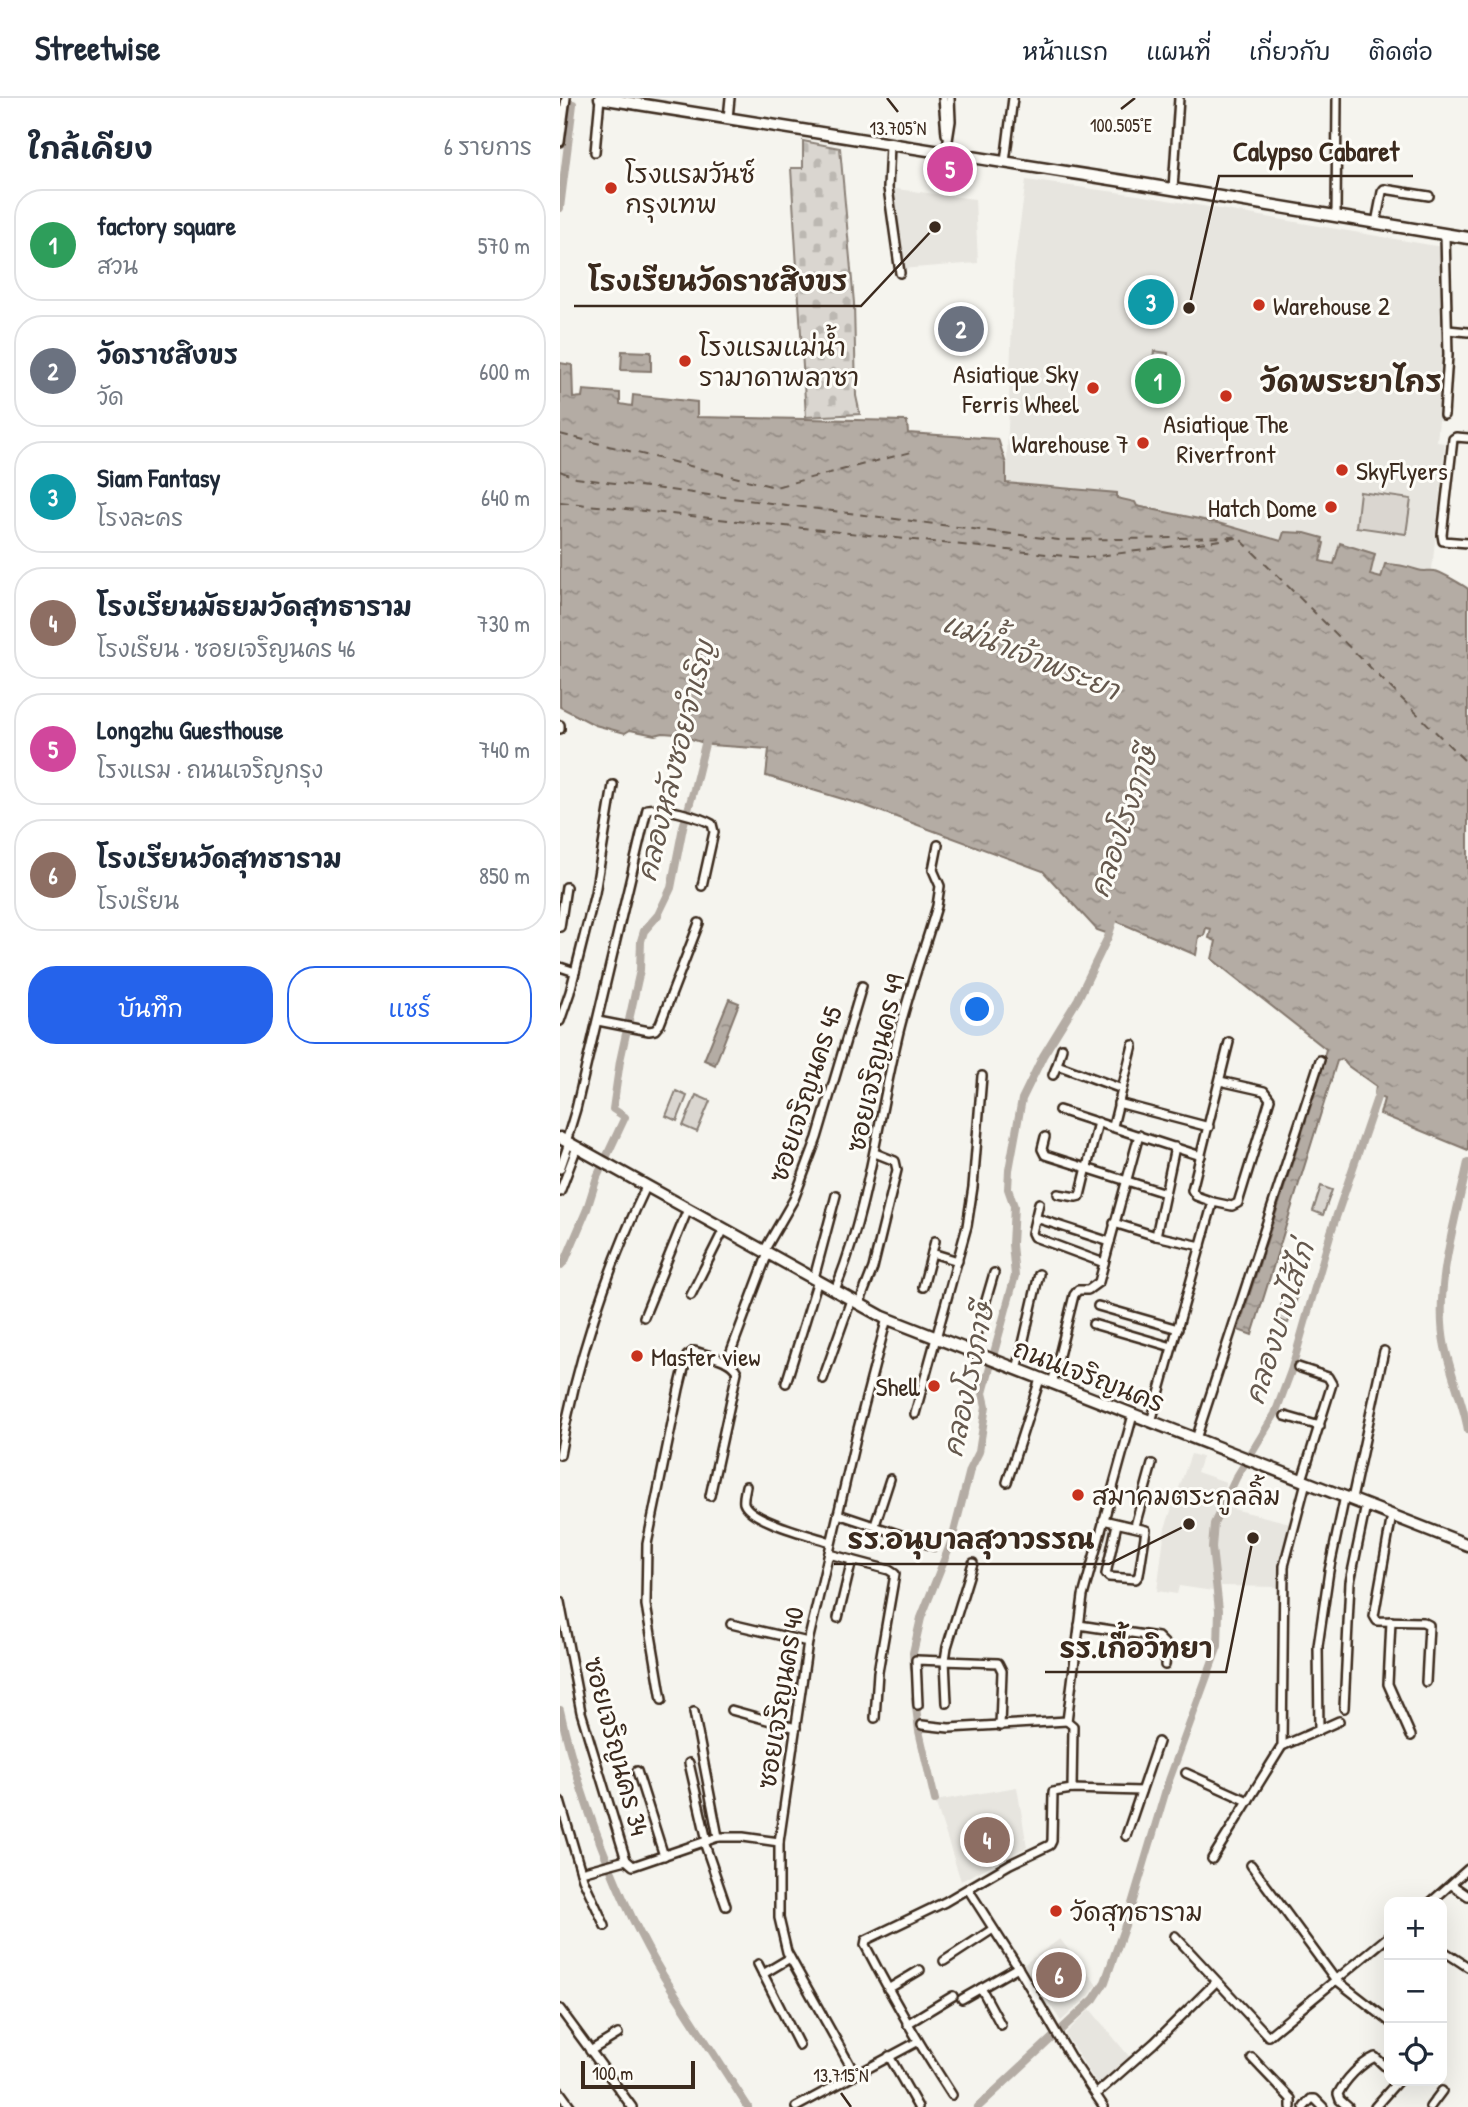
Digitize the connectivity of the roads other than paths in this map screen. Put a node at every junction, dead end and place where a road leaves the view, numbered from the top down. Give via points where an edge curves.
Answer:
1 (566, 98) edge
2 (600, 98) edge
3 (730, 98) edge
4 (943, 98) edge
5 (950, 98) edge
6 (1013, 98) edge
7 (1179, 98) edge
8 (1337, 98) edge
9 (663, 103) edge
10 (727, 118) junction
11 (560, 142) edge
12 (890, 145) junction
13 (946, 148) junction
14 (595, 152) dead end
15 (1005, 162) junction
16 (1173, 189) junction
17 (1429, 196) dead end
18 (1336, 216) junction
19 (1376, 223) junction
20 (1445, 235) junction
21 (1468, 238) edge
22 (900, 274) dead end
23 (1448, 330) junction
24 (1468, 332) edge
25 (1444, 415) dead end
26 (1468, 438) edge
27 (1468, 543) edge
28 (613, 785) dead end
29 (938, 845) dead end
30 (702, 886) dead end
31 (566, 887) dead end
32 (699, 922) dead end
33 (560, 927) edge
34 (560, 967) edge
35 (575, 972) junction
36 (862, 986) dead end
37 (560, 1021) edge
38 (598, 1021) junction
39 (1229, 1042) dead end
40 (1133, 1045) dead end
41 (1062, 1048) dead end
42 (1320, 1060) dead end
43 (1057, 1065) junction
44 (1053, 1075) dead end
45 (982, 1076) dead end
46 (1220, 1081) junction
47 (1122, 1089) junction
48 (1118, 1103) junction
49 (1059, 1110) dead end
50 (1098, 1122) junction
51 (1113, 1126) junction
52 (1209, 1127) junction
53 (1139, 1135) junction
54 (1045, 1137) dead end
55 (568, 1143) edge
56 (1175, 1147) junction
57 (875, 1153) junction
58 (1201, 1156) junction
59 (560, 1169) edge
60 (1086, 1169) junction
61 (1126, 1180) junction
62 (646, 1187) junction
63 (560, 1192) edge
64 (1165, 1193) junction
65 (1058, 1194) dead end
66 (836, 1195) dead end
67 (1213, 1202) junction
68 (1040, 1203) dead end
69 (688, 1209) junction
70 (1036, 1218) junction
71 (1114, 1223) junction
72 (724, 1229) junction
73 (1156, 1236) junction
74 (935, 1241) dead end
75 (1110, 1242) junction
76 (1201, 1246) junction
77 (766, 1252) junction
78 (932, 1254) junction
79 (958, 1261) junction
80 (1104, 1263) junction
81 (994, 1273) dead end
82 (1039, 1274) dead end
83 (816, 1279) junction
84 (923, 1287) dead end
85 (835, 1290) junction
86 (691, 1295) dead end
87 (855, 1302) junction
88 (1098, 1306) dead end
89 (644, 1317) dead end
90 (887, 1318) junction
91 (1093, 1324) dead end
92 (1178, 1329) junction
93 (937, 1339) junction
94 (1172, 1347) junction
95 (1384, 1351) dead end
96 (971, 1352) junction
97 (727, 1362) junction
98 (1298, 1367) dead end
99 (1017, 1370) junction
100 (823, 1379) dead end
101 (1040, 1379) junction
102 (786, 1383) dead end
103 (1052, 1384) junction
104 (915, 1414) dead end
105 (1133, 1415) junction
106 (1284, 1416) dead end
107 (1151, 1422) junction
108 (1320, 1426) junction
109 (1196, 1439) junction
110 (560, 1455) edge
111 (1152, 1464) dead end
112 (890, 1479) dead end
113 (1304, 1481) junction
114 (1007, 1482) dead end
115 (746, 1486) dead end
116 (710, 1496) dead end
117 (1348, 1498) junction
118 (1366, 1505) junction
119 (838, 1514) junction
120 (1392, 1515) junction
121 (1103, 1520) junction
122 (1117, 1524) junction
123 (875, 1525) junction
124 (1135, 1526) junction
125 (831, 1542) junction
126 (1464, 1544) edge
127 (934, 1546) dead end
128 (829, 1554) junction
129 (852, 1560) junction
130 (973, 1563) dead end
131 (560, 1602) edge
132 (838, 1618) dead end
133 (1391, 1621) junction
134 (731, 1624) dead end
135 (1079, 1625) junction
136 (808, 1642) junction
137 (945, 1660) junction
138 (1165, 1665) dead end
139 (1426, 1682) dead end
140 (662, 1700) dead end
141 (947, 1703) dead end
142 (918, 1705) dead end
143 (1344, 1708) dead end
144 (731, 1710) dead end
145 (694, 1712) dead end
146 (875, 1718) dead end
147 (1067, 1721) junction
148 (1339, 1721) dead end
149 (922, 1725) dead end
150 (1000, 1726) junction
151 (796, 1728) junction
152 (1319, 1730) junction
153 (1411, 1736) dead end
154 (1158, 1742) dead end
155 (1283, 1746) junction
156 (690, 1763) dead end
157 (637, 1771) dead end
158 (1186, 1773) dead end
159 (1072, 1789) junction
160 (1141, 1791) junction
161 (560, 1801) edge
162 (1248, 1801) junction
163 (1126, 1836) dead end
164 (718, 1837) junction
165 (705, 1842) junction
166 (779, 1842) junction
167 (664, 1856) junction
168 (1212, 1859) dead end
169 (626, 1860) junction
170 (1251, 1865) dead end
171 (1468, 1869) edge
172 (581, 1872) junction
173 (1452, 1885) junction
174 (968, 1889) junction
175 (1468, 1896) edge
176 (1437, 1897) edge
177 (726, 1906) dead end
178 (604, 1926) dead end
179 (993, 1929) junction
180 (1175, 1936) dead end
181 (1384, 1940) edge
182 (1447, 1953) edge
183 (790, 1958) junction
184 (944, 1961) dead end
185 (758, 1964) dead end
186 (1018, 1967) junction
187 (1468, 1967) edge
188 (920, 1970) dead end
189 (763, 1974) junction
190 (1335, 1979) junction
191 (1216, 1982) junction
192 (981, 1988) junction
193 (888, 1989) junction
194 (953, 1996) dead end
195 (962, 1999) dead end
196 (560, 2009) edge
197 (1384, 2017) edge
198 (907, 2024) junction
199 (1001, 2025) dead end
200 (618, 2034) dead end
201 (917, 2042) junction
202 (799, 2045) dead end
203 (590, 2050) junction
204 (889, 2056) junction
205 (1252, 2058) dead end
206 (1384, 2065) edge
207 (855, 2074) junction
208 (1394, 2086) edge
209 (1442, 2091) dead end
210 (560, 2092) edge
211 (1096, 2094) junction
212 (952, 2095) dead end
213 (570, 2107) edge
214 (632, 2107) edge
215 (796, 2107) edge
216 (918, 2107) edge
217 (1104, 2107) edge
218 (1291, 2107) edge
219 (1304, 2107) edge
220 (1323, 2107) edge
221 (1348, 2107) edge
222 (1375, 2107) edge
223 (1430, 2107) edge

1 - 11 street
2 - 9 main road
2 - 14 street
3 - 10 street
4 - 13 street
5 - 13 street
6 - 15 street
7 - 16 street
8 - 18 street
9 - 10 main road
10 - 12 main road
12 - 13 main road
12 - 22 street via 888,188
13 - 15 main road
15 - 16 main road
16 - 18 main road
17 - 19 street via 1384,189
18 - 19 main road
19 - 20 main road
20 - 21 main road
20 - 23 street
23 - 24 street
23 - 25 street
26 - 27 street via 1453,439 1442,535 1443,541
28 - 35 street via 595,893
29 - 57 street, ซอยเจริญนคร 49 via 933,870 939,899 897,1039
30 - 38 street via 713,827 710,822 652,807 646,811
31 - 33 street
32 - 38 street via 655,1030
34 - 35 street
35 - 37 street
36 - 77 street, ซอยเจริญนคร 45 via 817,1138 794,1199
38 - 55 street
39 - 46 street
40 - 47 street
41 - 43 street
42 - 109 street
43 - 44 street
43 - 47 street
45 - 79 street via 973,1187
46 - 52 street
46 - 67 street via 1264,1091 1270,1099 1238,1203
47 - 48 street
48 - 51 street
48 - 52 street
49 - 50 street
50 - 51 street
50 - 60 street
51 - 53 street
52 - 58 street
53 - 56 street
53 - 61 street
54 - 60 street via 1045,1155
55 - 59 street
55 - 62 main road, ถนนเจริญนคร
55 - 63 street
56 - 58 street
56 - 64 street
57 - 85 street, ซอยเจริญนคร 49 via 853,1243
57 - 87 street via 895,1161 897,1170 873,1268
58 - 67 street via 1193,1194
60 - 61 street
60 - 65 street via 1080,1196
61 - 64 street
61 - 71 street
62 - 69 main road, ถนนเจริญนคร
62 - 110 street via 606,1284 566,1417
64 - 73 street
66 - 83 street
67 - 76 street
68 - 70 street
69 - 72 main road, ถนนเจริญนคร
69 - 89 street
70 - 75 street
70 - 80 street via 1034,1237
71 - 73 street
71 - 75 street
72 - 77 main road, ถนนเจริญนคร
72 - 86 street
73 - 76 street
74 - 78 street
75 - 80 street
76 - 92 street
77 - 83 main road, ถนนเจริญนคร
77 - 97 street, ซอยเจริญนคร 45
78 - 79 street
78 - 84 street
79 - 93 street
80 - 103 street via 1099,1282 1074,1295
81 - 96 street
82 - 99 street
83 - 85 main road, ถนนเจริญนคร
83 - 102 street
85 - 87 main road, ถนนเจริญนคร
87 - 90 main road, ถนนเจริญนคร
87 - 100 street
88 - 92 street
90 - 93 main road, ถนนเจริญนคร
90 - 119 street, ซอยเจริญนคร 40
91 - 94 street
92 - 94 street
93 - 96 main road, ถนนเจริญนคร
93 - 104 street
94 - 107 street
95 - 117 street
96 - 99 main road, ถนนเจริญนคร
97 - 116 street via 736,1368 737,1376
97 - 140 street via 694,1351 687,1356 660,1473 647,1544 645,1586
98 - 108 street via 1332,1381
99 - 101 main road, ถนนเจริญนคร
101 - 103 main road, ถนนเจริญนคร
101 - 114 street
103 - 105 main road, ถนนเจริญนคร
105 - 107 main road, ถนนเจริญนคร
105 - 121 street
106 - 108 street
107 - 109 main road, ถนนเจริญนคร
108 - 113 street
109 - 113 main road, ถนนเจริญนคร
111 - 124 street
112 - 123 street
113 - 117 main road, ถนนเจริญนคร
113 - 155 street via 1282,1581
115 - 125 street via 744,1501 756,1516
117 - 118 main road, ถนนเจริญนคร
117 - 152 street via 1318,1646
118 - 120 main road, ถนนเจริญนคร
118 - 143 street via 1350,1583
119 - 123 street
119 - 125 street, ซอยเจริญนคร 40
120 - 126 main road, ถนนเจริญนคร
120 - 133 street via 1374,1613 1377,1620
121 - 122 street
121 - 135 street
122 - 124 street
122 - 124 street via 1106,1574 1133,1580 1139,1575 1146,1533
123 - 127 street
125 - 128 street, ซอยเจริญนคร 40
128 - 129 street
128 - 136 street, ซอยเจริญนคร 40
129 - 132 street
129 - 146 street via 895,1574
130 - 137 street
131 - 169 street, ซอยเจริญนคร 34 via 581,1712
133 - 139 street via 1429,1625
133 - 153 street via 1388,1684
134 - 136 street
135 - 138 street via 1158,1637 1167,1646
135 - 147 street
136 - 151 street, ซอยเจริญนคร 40
137 - 141 street
137 - 142 street via 915,1661
137 - 150 street via 1000,1665
144 - 151 street
145 - 164 street
147 - 150 street
147 - 159 street via 1073,1726
148 - 152 street
149 - 150 street
151 - 166 street, ซอยเจริญนคร 40
152 - 155 street
154 - 160 street
155 - 162 street
156 - 165 street
157 - 167 street
158 - 162 street
159 - 160 street
159 - 174 street via 1052,1794 1050,1846
160 - 163 street
161 - 172 street
162 - 168 street
164 - 165 street
164 - 166 street
165 - 167 street
165 - 177 street
166 - 183 street, ซอยเจริญนคร 40 via 779,1918
167 - 169 street via 633,1866
169 - 172 street
170 - 190 street
171 - 173 street
172 - 178 street
173 - 175 street
173 - 176 street
174 - 179 street
174 - 193 street via 866,1940
179 - 184 street
179 - 186 street
180 - 191 street
181 - 190 street
182 - 187 street
183 - 189 street
183 - 207 street, ซอยเจริญนคร 40
185 - 189 street
186 - 192 street
186 - 211 street
188 - 193 street
189 - 202 street
190 - 191 street via 1268,2036
190 - 197 street
191 - 211 street
192 - 195 street
192 - 199 street
193 - 198 street
194 - 198 street
196 - 203 street
198 - 201 street
200 - 203 street
201 - 204 street
201 - 212 street
203 - 214 street
204 - 207 street
204 - 216 street
205 - 218 street via 1291,2099
206 - 221 street via 1375,2057 1347,2080 1338,2094
207 - 215 street
208 - 222 street
209 - 223 street
210 - 213 street
211 - 217 street
219 - 220 street via 1315,2099

